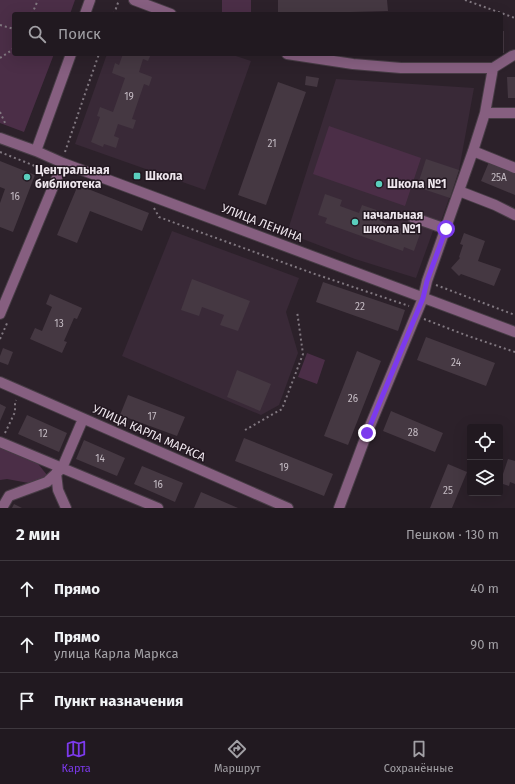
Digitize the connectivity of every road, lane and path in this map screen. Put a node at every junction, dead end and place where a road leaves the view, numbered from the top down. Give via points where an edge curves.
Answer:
1 (38, 0) edge
2 (90, 0) edge
3 (119, 0) edge
4 (134, 0) edge
5 (465, 0) edge
6 (478, 0) edge
7 (479, 5) junction
8 (33, 12) edge
9 (86, 12) edge
10 (115, 12) edge
11 (166, 12) edge
12 (498, 12) edge
13 (503, 14) edge
14 (515, 18) edge
15 (0, 25) edge
16 (12, 28) edge
17 (12, 50) edge
18 (515, 55) edge
19 (70, 56) edge
20 (98, 56) edge
21 (300, 56) edge
22 (0, 58) edge
23 (493, 68) junction
24 (0, 112) edge
25 (515, 112) edge
26 (484, 113) junction
27 (6, 125) dead end
28 (0, 138) edge
29 (36, 151) junction
30 (473, 151) junction
31 (0, 152) edge
32 (64, 158) junction
33 (515, 168) edge
34 (58, 175) junction
35 (459, 191) junction
36 (147, 206) dead end
37 (515, 215) edge
38 (412, 217) dead end
39 (446, 229) junction
40 (427, 281) junction
41 (423, 298) junction
42 (297, 311) dead end
43 (0, 314) edge
44 (416, 315) junction
45 (515, 315) edge
46 (515, 332) edge
47 (515, 352) edge
48 (0, 382) edge
49 (20, 391) junction
50 (83, 418) junction
51 (245, 430) dead end
52 (0, 442) edge
53 (59, 470) junction
54 (2, 508) edge
55 (66, 508) edge
56 (158, 508) edge
57 (288, 508) edge
58 (340, 508) edge

1 - 8 path
2 - 9 street
3 - 10 path
4 - 11 street
5 - 7 path
6 - 7 path
7 - 12 path
13 - 14 path
15 - 16 path
17 - 22 path
18 - 23 street
19 - 29 street
20 - 32 path
21 - 23 street via 401,68
23 - 26 street
24 - 27 path
25 - 26 street
26 - 30 street
28 - 29 street, УЛИЦА ЛЕНИНА
29 - 32 street, УЛИЦА ЛЕНИНА
30 - 33 street
30 - 35 street
31 - 34 path
32 - 34 street
32 - 41 street, УЛИЦА ЛЕНИНА
34 - 43 street
35 - 37 street
35 - 39 street
36 - 44 path via 154,209 159,217 409,306
38 - 39 street
39 - 40 street
40 - 41 street
40 - 45 path
41 - 44 street
41 - 46 street, УЛИЦА ЛЕНИНА
42 - 51 path via 303,354 282,409
44 - 47 path
44 - 58 street via 367,433
48 - 49 street, УЛИЦА КАРЛА МАРКСА
49 - 50 street, УЛИЦА КАРЛА МАРКСА
49 - 52 path via 15,403 15,412
50 - 53 street
50 - 57 street, УЛИЦА КАРЛА МАРКСА
52 - 53 street
53 - 54 street via 47,482 9,496
53 - 55 street via 58,490
53 - 56 street

